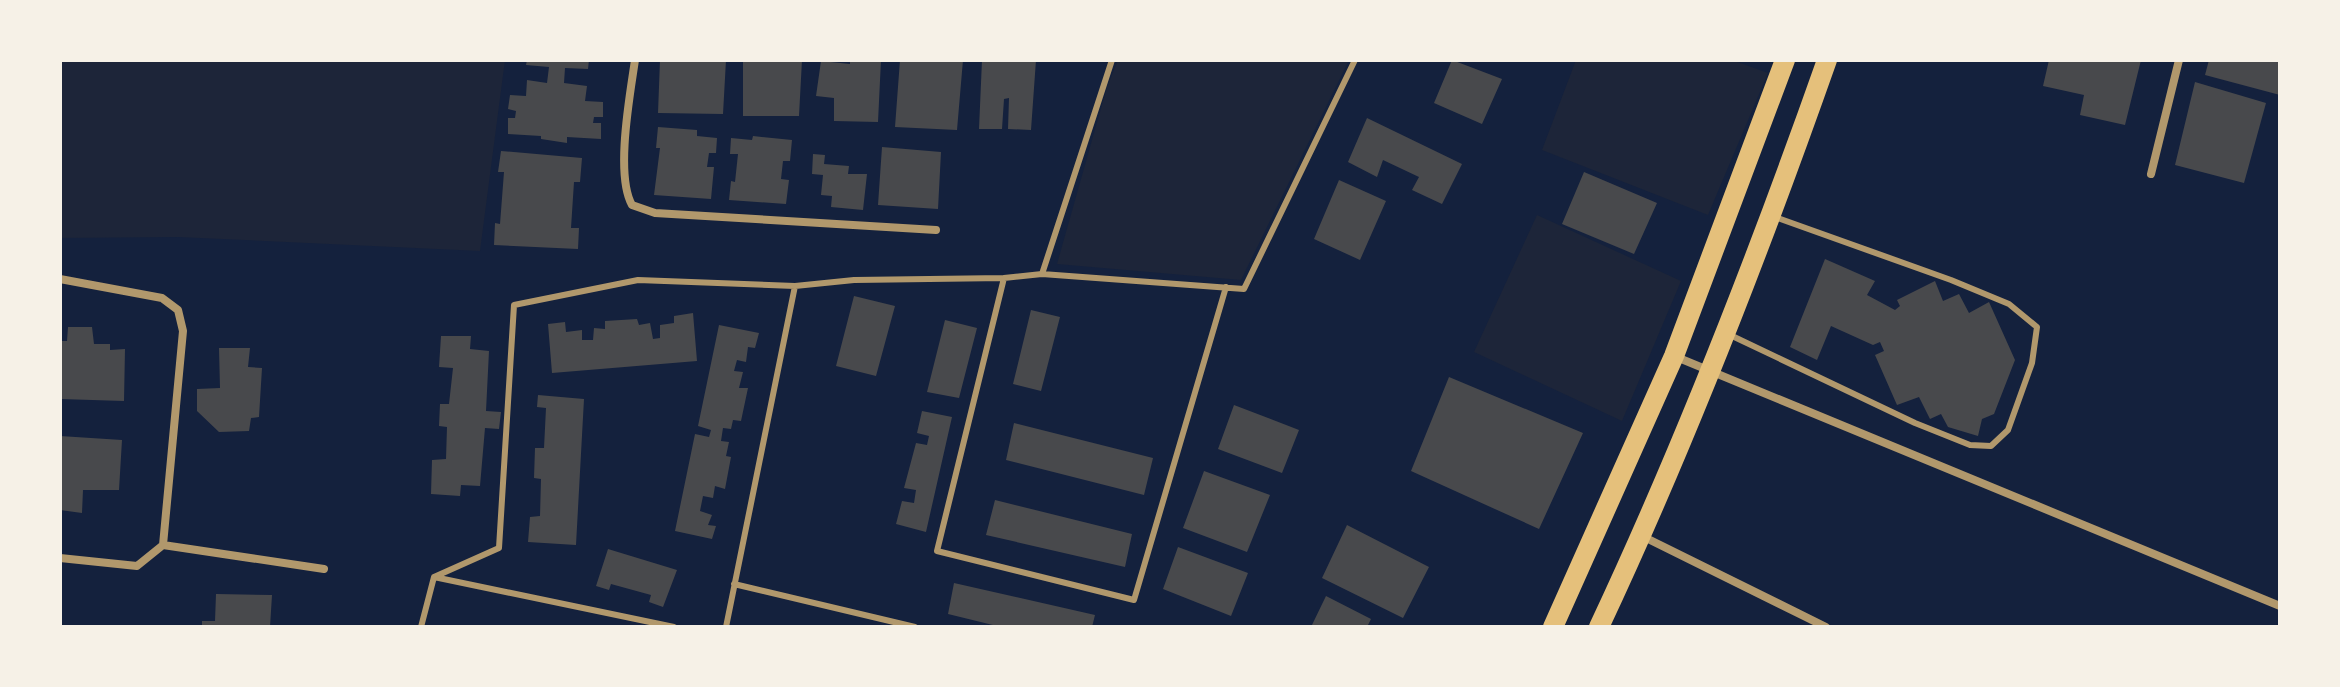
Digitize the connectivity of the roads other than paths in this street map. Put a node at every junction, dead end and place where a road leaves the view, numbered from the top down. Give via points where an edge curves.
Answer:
1 (635, 60) edge
2 (1112, 60) edge
3 (1355, 60) edge
4 (1785, 60) edge
5 (1827, 60) edge
6 (2179, 60) edge
7 (2151, 174) dead end
8 (1772, 216) junction
9 (936, 230) dead end
10 (1042, 274) junction
11 (1004, 278) junction
12 (60, 279) edge
13 (795, 286) junction
14 (1226, 287) junction
15 (1727, 334) junction
16 (1674, 356) junction
17 (1712, 372) junction
18 (1642, 536) junction
19 (163, 545) junction
20 (60, 558) edge
21 (324, 569) dead end
22 (434, 577) junction
23 (734, 584) junction
24 (2280, 606) edge
25 (421, 627) edge
26 (674, 627) edge
27 (726, 627) edge
28 (915, 627) edge
29 (1553, 627) edge
30 (1599, 627) edge
31 (1826, 627) edge

1 - 9 street via 626,122 626,193 632,205 655,213
2 - 10 lane
3 - 14 lane via 1244,289
4 - 16 main road
5 - 8 main road
6 - 7 street
8 - 15 main road
8 - 15 lane via 2009,304 2037,327 2032,363 2008,430 1991,446 1970,445
10 - 11 lane
10 - 14 lane
11 - 13 lane
11 - 14 lane via 937,551 1134,600
12 - 19 street via 162,298 178,310 183,331
13 - 22 lane via 638,280 514,305 499,548
13 - 23 lane
15 - 17 main road
16 - 17 street
16 - 29 main road
17 - 18 main road
17 - 24 street
18 - 30 main road
18 - 31 street
19 - 20 street via 137,566
19 - 21 street
22 - 25 lane
22 - 26 lane
23 - 27 lane
23 - 28 lane

